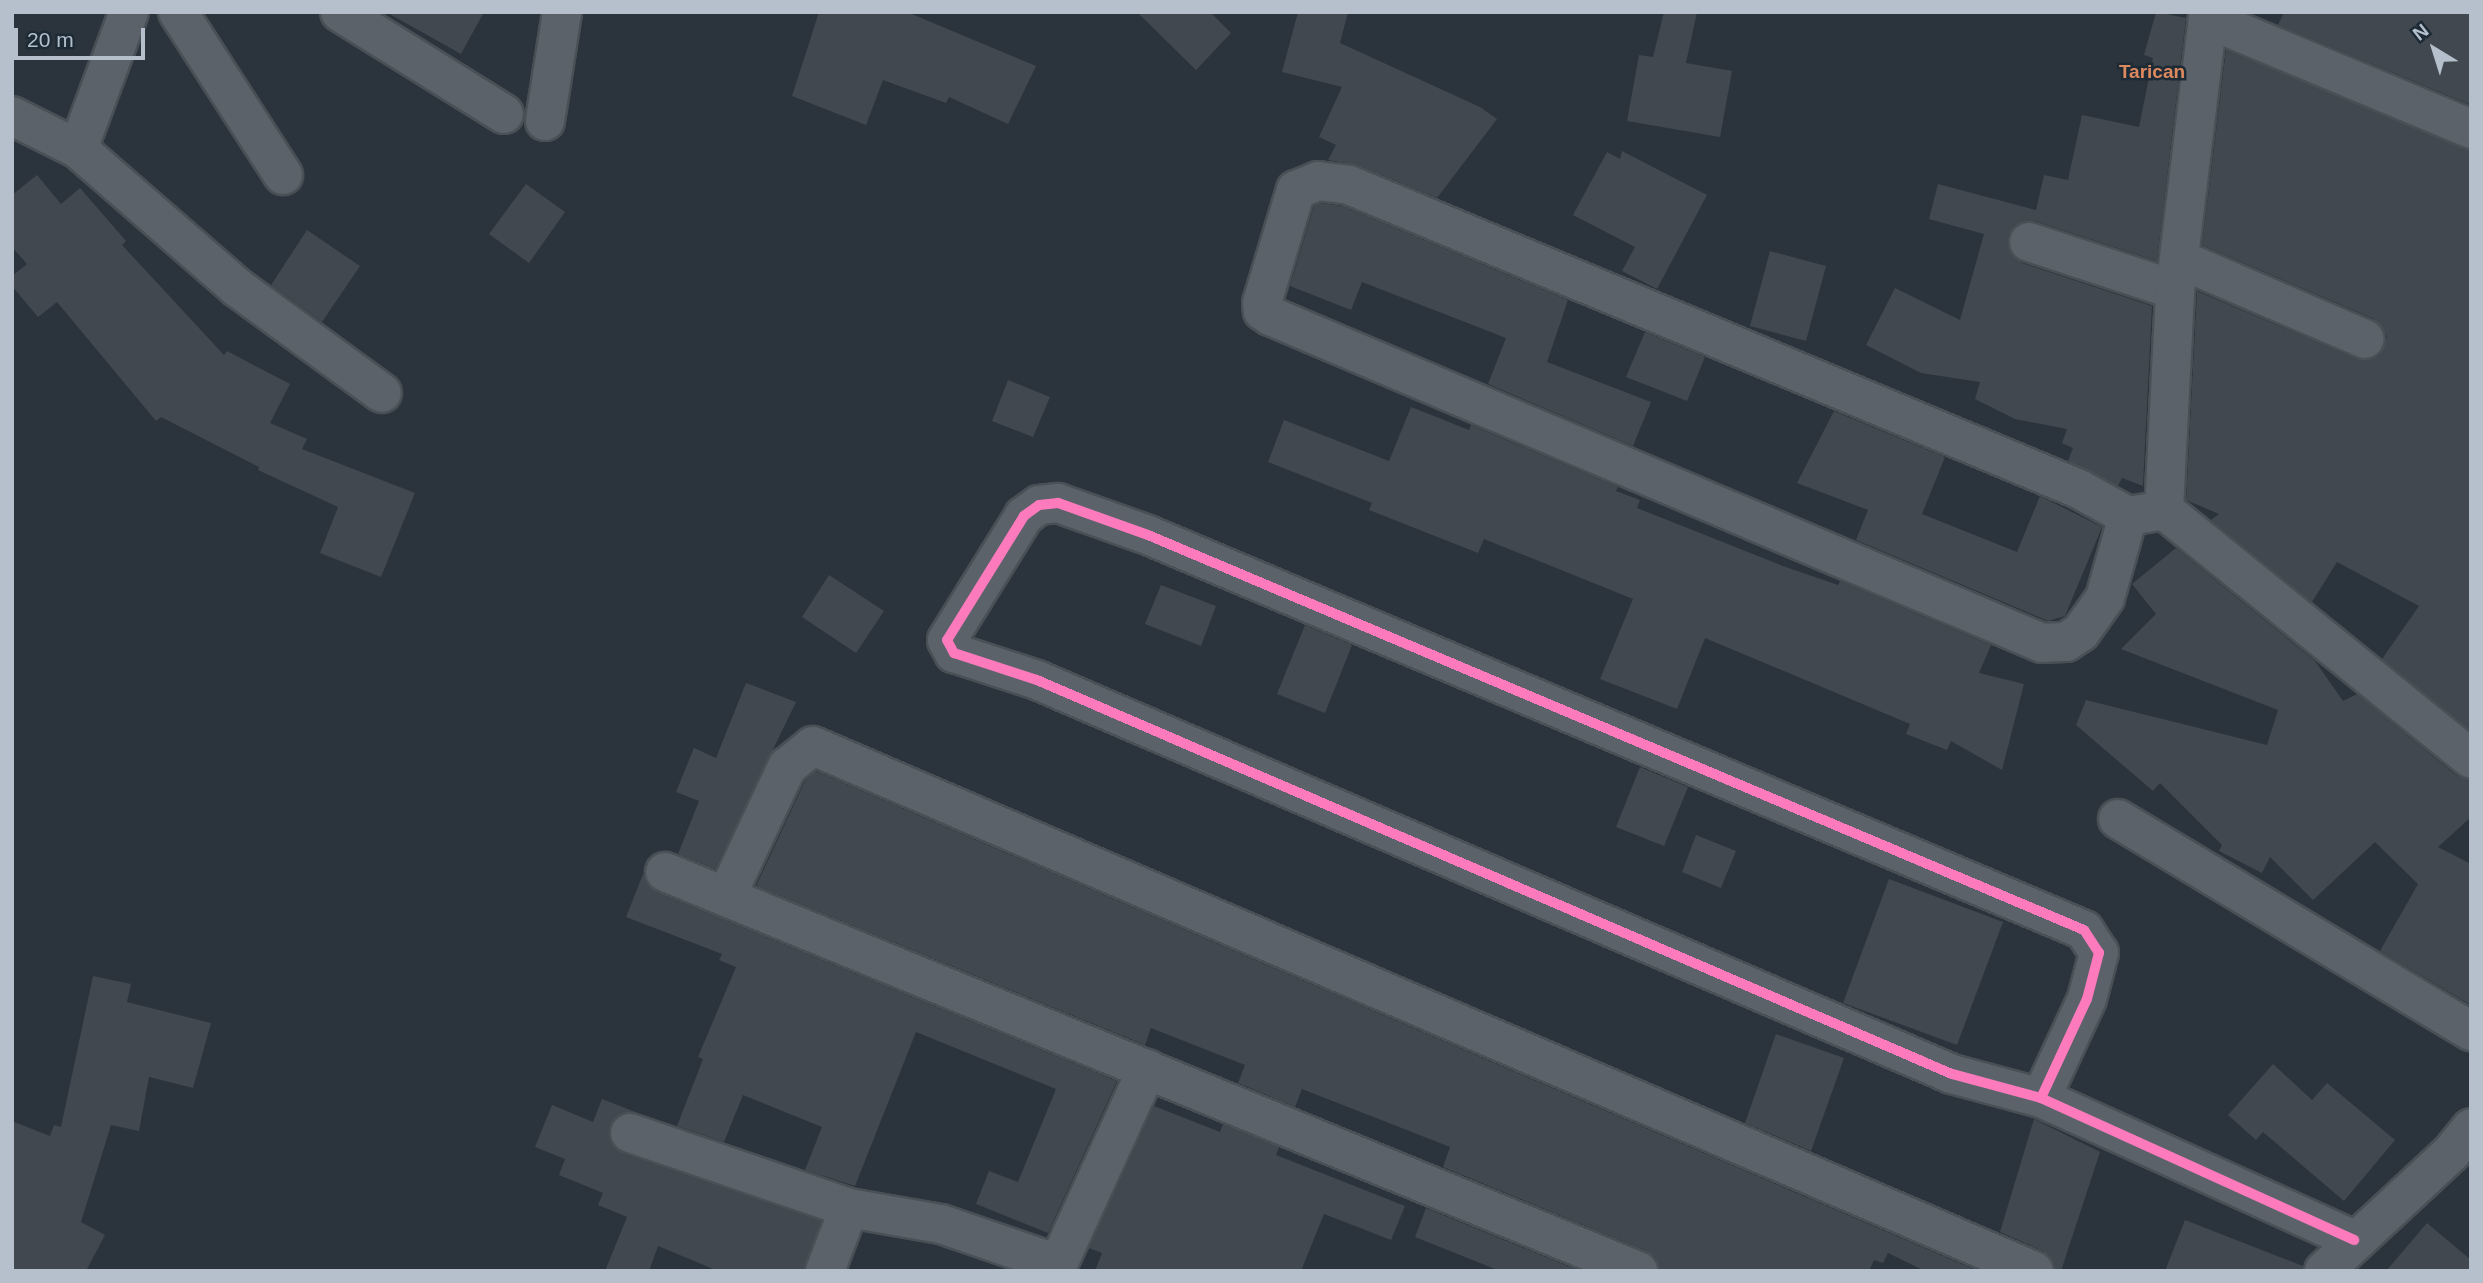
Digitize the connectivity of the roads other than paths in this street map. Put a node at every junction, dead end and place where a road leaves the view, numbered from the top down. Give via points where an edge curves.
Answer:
1 (129, 12) edge
2 (178, 12) edge
3 (340, 12) edge
4 (562, 12) edge
5 (2207, 15) edge
6 (2249, 22) edge
7 (504, 114) dead end
8 (12, 116) edge
9 (545, 121) dead end
10 (2471, 129) edge
11 (78, 149) junction
12 (283, 175) dead end
13 (2029, 242) dead end
14 (2177, 274) junction
15 (2365, 339) dead end
16 (382, 393) dead end
17 (2146, 513) junction
18 (2471, 759) edge
19 (2118, 819) dead end
20 (665, 872) dead end
21 (726, 897) junction
22 (2471, 1031) edge
23 (1147, 1069) junction
24 (2041, 1098) junction
25 (2471, 1128) edge
26 (630, 1133) dead end
27 (849, 1209) junction
28 (2354, 1240) junction
29 (1056, 1267) edge
30 (825, 1271) edge
31 (1638, 1271) edge
32 (2034, 1271) edge
33 (2324, 1271) edge

1 - 11 street
2 - 12 street
3 - 7 street
4 - 9 street
5 - 6 street
5 - 14 street
6 - 10 street
8 - 11 street
11 - 16 street via 238,288
13 - 14 street
14 - 15 street
14 - 17 street
17 - 17 street via 2105,598 2073,637 2066,642 2042,643 1270,316 1262,303 1296,190 1318,181 1349,185
17 - 18 street
19 - 22 street
20 - 21 street
21 - 23 street
21 - 32 street via 787,767 813,746
23 - 29 street
23 - 31 street
24 - 24 street via 1952,1074 1037,680 954,653 947,640 1024,516 1039,505 1058,503 1148,535 2084,930 2099,953 2087,999
24 - 28 street
25 - 28 street via 2451,1153
26 - 27 street
27 - 29 street via 941,1224
27 - 30 street
28 - 33 street

